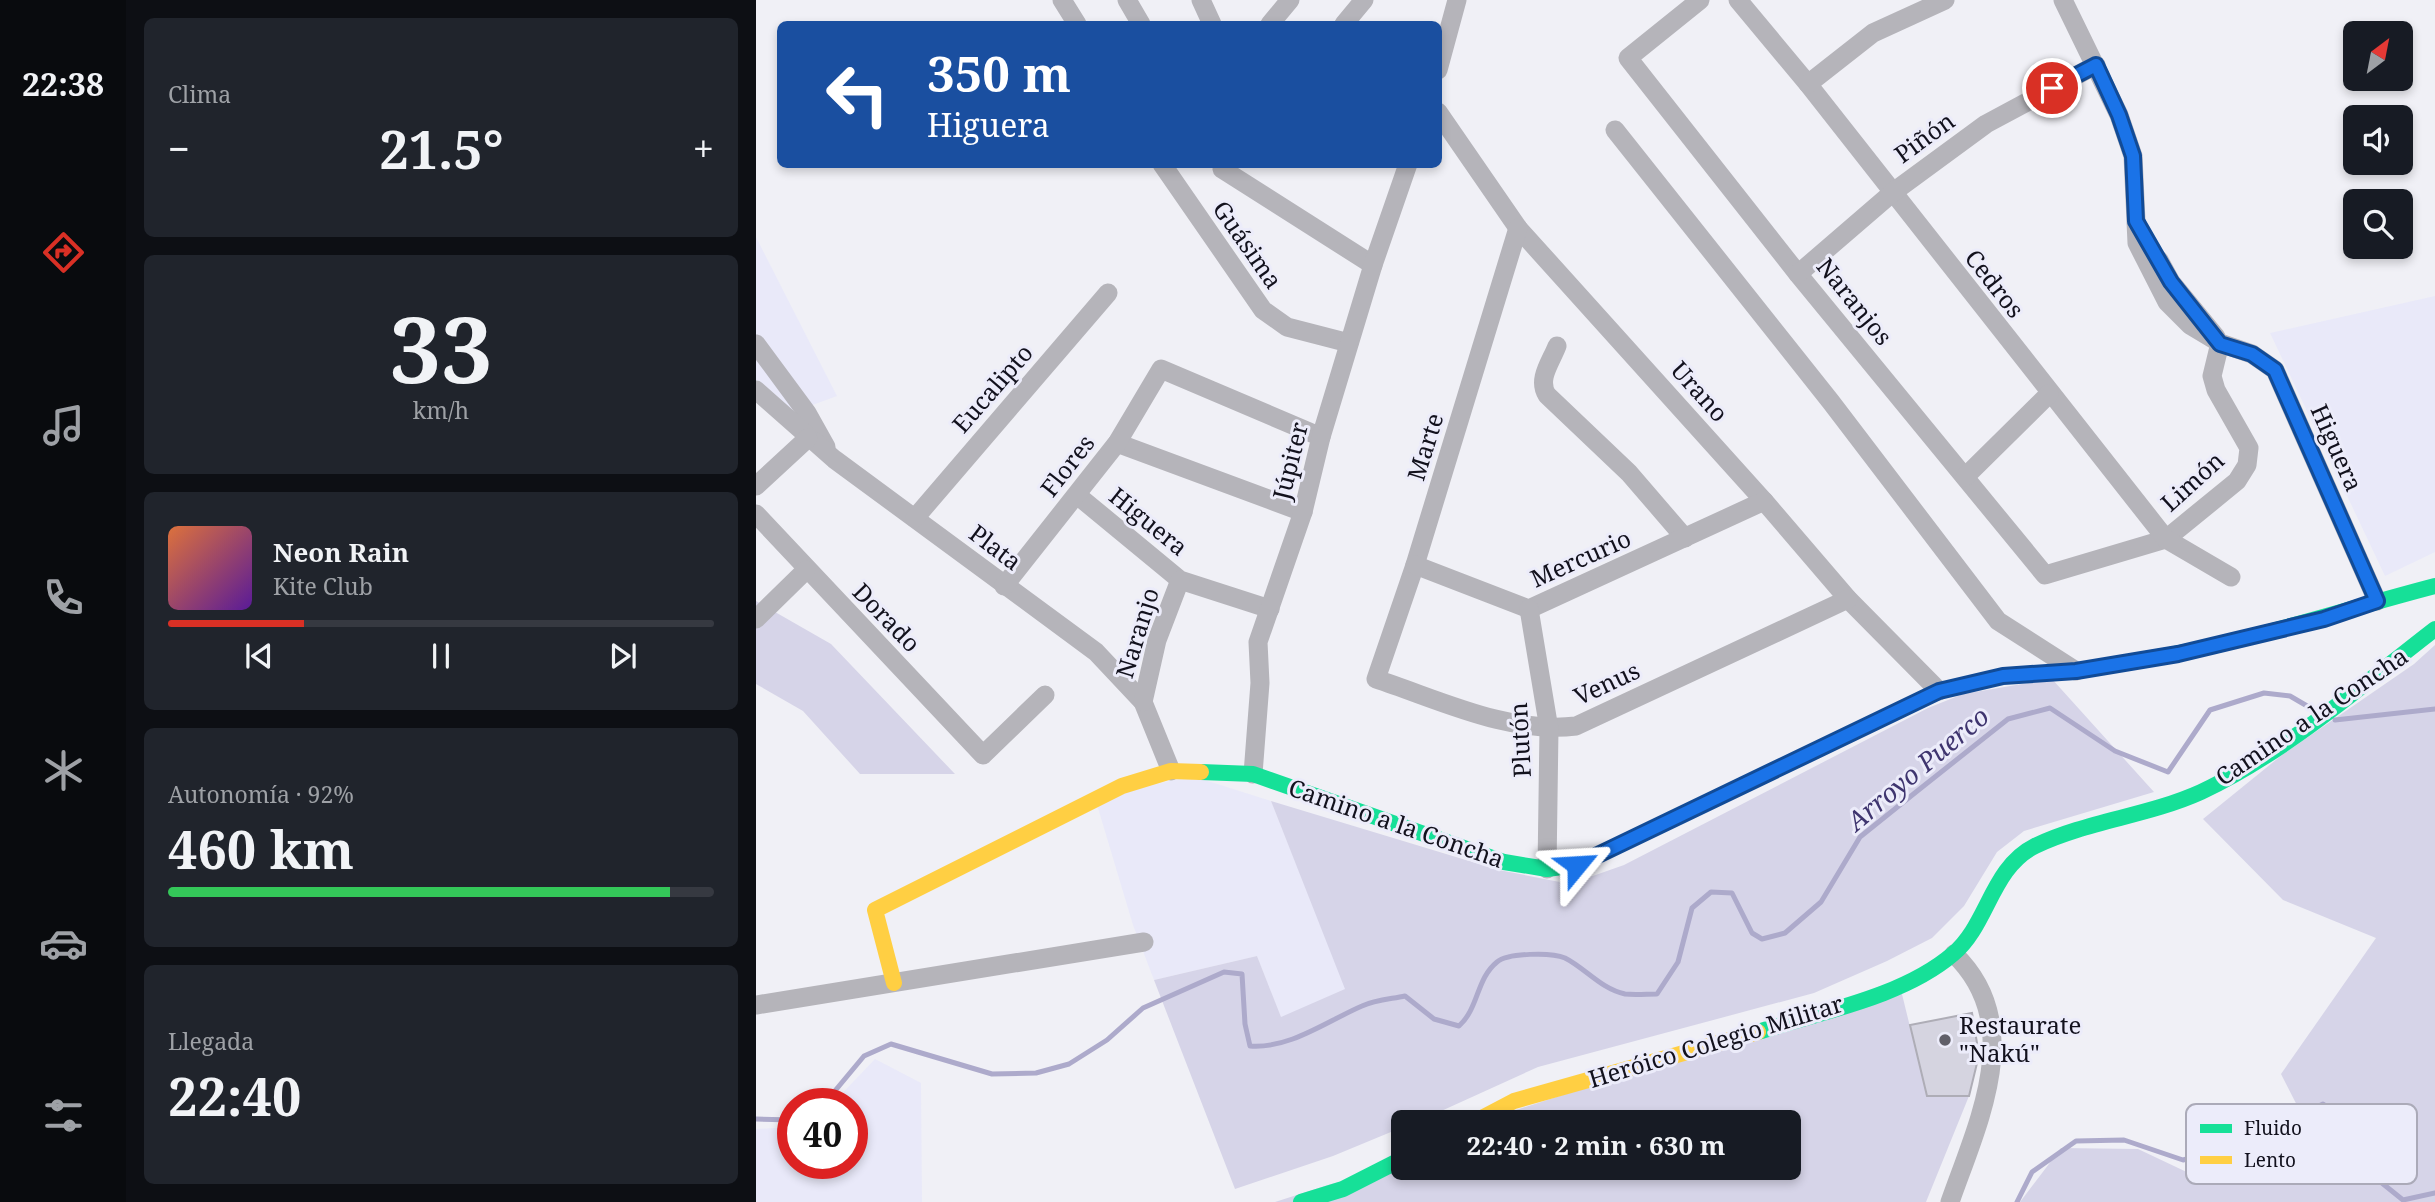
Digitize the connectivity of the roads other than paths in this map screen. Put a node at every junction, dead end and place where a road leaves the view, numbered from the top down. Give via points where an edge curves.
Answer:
1 (1062, 0) edge
2 (1127, 0) edge
3 (1201, 0) edge
4 (1290, 0) edge
5 (1364, 0) edge
6 (1457, 0) edge
7 (1700, 0) edge
8 (1738, 0) edge
9 (1945, 0) edge
10 (2063, 0) edge
11 (1075, 21) edge
12 (1139, 21) edge
13 (1211, 21) edge
14 (1272, 21) edge
15 (1346, 21) edge
16 (1442, 55) edge
17 (2096, 65) junction
18 (1808, 84) junction
19 (1442, 118) edge
20 (1615, 130) dead end
21 (1165, 168) edge
22 (1226, 168) edge
23 (1407, 168) edge
24 (1892, 193) junction
25 (1518, 228) junction
26 (1373, 265) junction
27 (1798, 274) junction
28 (1108, 293) dead end
29 (1349, 343) junction
30 (756, 344) edge
31 (2220, 344) junction
32 (1557, 346) dead end
33 (756, 390) edge
34 (2049, 394) junction
35 (1321, 437) junction
36 (808, 438) junction
37 (1118, 443) junction
38 (834, 460) junction
39 (1965, 477) junction
40 (756, 486) edge
41 (1077, 495) junction
42 (1764, 501) junction
43 (1303, 512) junction
44 (756, 514) edge
45 (915, 518) junction
46 (1685, 538) junction
47 (2166, 539) junction
48 (1415, 565) junction
49 (806, 570) junction
50 (2045, 575) joint
51 (2231, 576) dead end
52 (1180, 580) junction
53 (1004, 586) junction
54 (2435, 586) edge
55 (1848, 599) junction
56 (2377, 601) junction
57 (1270, 609) junction
58 (1529, 609) junction
59 (756, 619) edge
60 (2435, 629) edge
61 (2076, 671) junction
62 (1376, 679) joint
63 (1939, 691) junction
64 (1045, 695) dead end
65 (1143, 702) junction
66 (1549, 729) junction
67 (1171, 771) junction
68 (1253, 774) junction
69 (1547, 869) junction
70 (1144, 942) dead end
71 (1954, 954) junction
72 (894, 983) junction
73 (756, 1005) edge
74 (1497, 1110) edge
75 (1391, 1165) edge
76 (1301, 1202) edge
77 (1950, 1202) edge

1 - 11 street
2 - 12 street
3 - 13 street
4 - 14 street
5 - 15 street
6 - 16 street
7 - 27 street, Naranjos via 1628,58
8 - 18 street, Cedros
9 - 18 street via 1873,33
10 - 17 street, Higuera
17 - 24 street, Piñón via 1986,124
17 - 31 street, Higuera via 2133,156 2137,243 2166,302
18 - 24 street, Cedros
19 - 25 street, Urano
20 - 61 street via 1998,621
21 - 29 street, Guásima via 1263,310 1287,327
22 - 26 street
23 - 26 street, Júpiter
24 - 27 street, Piñón
24 - 34 street, Cedros
25 - 42 street, Urano
25 - 48 street, Marte
26 - 29 street, Júpiter
27 - 39 street, Naranjos
28 - 45 street, Eucalipto
29 - 35 street, Júpiter
30 - 38 street via 807,413
31 - 47 street, Limón via 2212,376 2249,448 2247,465 2237,481
31 - 56 street, Higuera via 2252,354 2275,370
32 - 46 street via 1543,378 1547,395 1629,473
33 - 36 street, Plata
34 - 39 street
34 - 47 street, Cedros
35 - 37 street, Flores via 1161,369
35 - 43 street, Júpiter
36 - 38 street, Plata
36 - 40 street
37 - 41 street, Flores
37 - 43 street
38 - 45 street, Plata
39 - 50 street, Naranjos
41 - 52 street, Higuera
41 - 53 street, Flores
42 - 46 street, Mercurio
42 - 55 street, Urano
43 - 57 street, Júpiter
44 - 49 street, Dorado
45 - 53 street, Plata
46 - 58 street, Mercurio
47 - 50 street, Limón
47 - 51 street, Cedros
48 - 58 street, Mercurio
48 - 62 street, Marte
49 - 59 street
49 - 64 street, Dorado via 983,755
52 - 57 street, Higuera
52 - 65 street, Naranjo via 1157,640
53 - 65 street, Plata via 1096,652
54 - 56 street, Camino a la Concha
55 - 63 street, Urano
55 - 66 street, Venus via 1576,726
56 - 61 street, Camino a la Concha via 2234,642
57 - 68 street, Júpiter via 1258,642 1260,683
58 - 66 street, Plutón
60 - 71 street, Camino a la Concha via 2281,744 2184,799 2033,847 2012,863
61 - 63 street, Camino a la Concha via 2003,676
62 - 66 street, Venus via 1522,727
63 - 69 street, Camino a la Concha via 1577,865
65 - 67 street, Plata
66 - 69 street, Plutón
67 - 68 street, Camino a la Concha
67 - 72 street, Camino a la Concha via 1122,786 875,910
68 - 69 street, Camino a la Concha via 1504,862
70 - 72 street
71 - 74 street, Heróico Colegio Militar via 1906,985 1692,1053 1514,1101
71 - 77 street via 1970,970 1990,1018 1993,1062 1986,1099
72 - 73 street
75 - 76 street via 1343,1189

